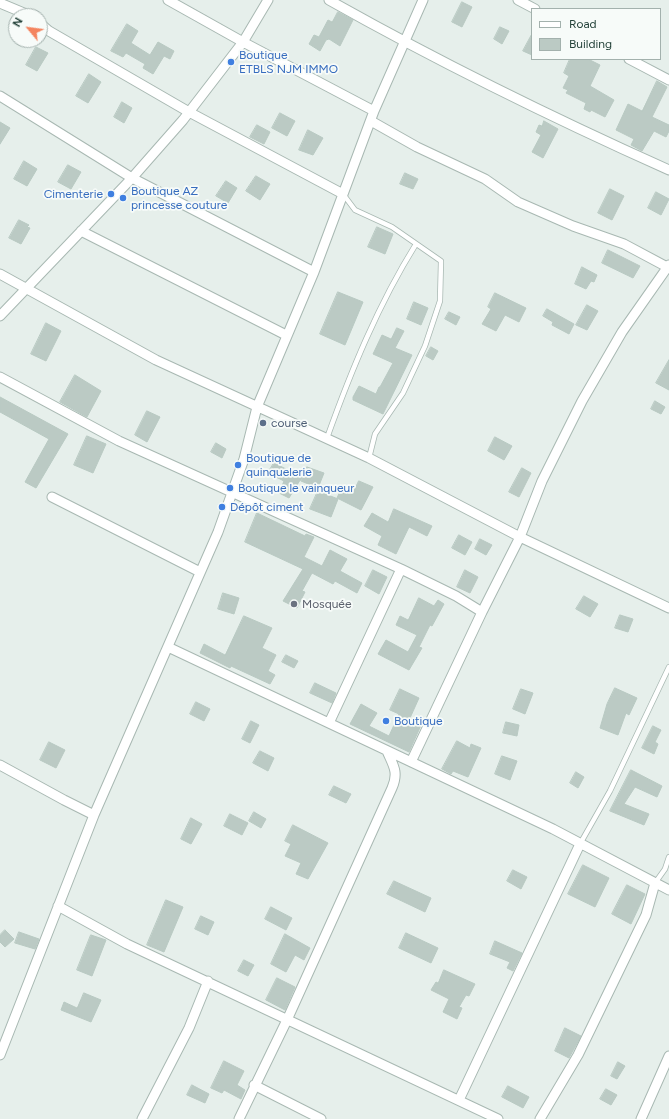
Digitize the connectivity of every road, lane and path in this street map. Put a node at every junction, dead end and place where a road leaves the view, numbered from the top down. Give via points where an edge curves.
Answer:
1 (168, 0) edge
2 (268, 0) edge
3 (329, 0) edge
4 (423, 0) edge
5 (518, 0) edge
6 (0, 3) edge
7 (12, 8) edge
8 (533, 8) edge
9 (48, 30) edge
10 (243, 42) junction
11 (406, 43) junction
12 (631, 60) edge
13 (669, 80) edge
14 (0, 96) edge
15 (374, 111) junction
16 (189, 112) junction
17 (371, 121) junction
18 (669, 170) edge
19 (132, 178) junction
20 (343, 194) junction
21 (81, 231) junction
22 (416, 244) junction
23 (669, 267) edge
24 (314, 272) junction
25 (0, 274) edge
26 (27, 287) junction
27 (0, 316) edge
28 (286, 335) junction
29 (0, 377) edge
30 (257, 407) junction
31 (326, 439) junction
32 (369, 458) junction
33 (233, 494) junction
34 (52, 497) dead end
35 (520, 537) junction
36 (401, 569) junction
37 (200, 572) junction
38 (669, 608) edge
39 (482, 612) junction
40 (168, 646) junction
41 (669, 667) edge
42 (330, 723) junction
43 (387, 751) junction
44 (411, 762) junction
45 (0, 765) edge
46 (94, 815) junction
47 (580, 844) junction
48 (669, 857) edge
49 (655, 883) junction
50 (669, 890) edge
51 (58, 906) junction
52 (208, 982) junction
53 (287, 1020) junction
54 (0, 1056) edge
55 (669, 1056) edge
56 (254, 1085) junction
57 (459, 1100) junction
58 (142, 1119) edge
59 (238, 1119) edge
60 (321, 1119) edge
61 (498, 1119) edge
62 (540, 1119) edge
63 (641, 1119) edge

1 - 10 street
2 - 10 street
3 - 11 street
4 - 11 street
5 - 8 street
6 - 7 street
9 - 16 street
10 - 15 street
10 - 16 street
11 - 15 street
11 - 18 street
12 - 13 street
14 - 19 street
15 - 17 street
16 - 19 street
16 - 20 street
17 - 20 street
17 - 23 street via 423,150 485,179 518,202 573,226 624,244
19 - 21 street
19 - 24 street
20 - 22 lane via 356,210 392,227
20 - 24 street
21 - 26 street
21 - 28 street
22 - 31 lane via 396,276 365,340
22 - 32 lane via 441,261 440,301 424,346 403,392 375,434
23 - 35 street via 622,332 582,401 542,481
24 - 28 street
25 - 26 street
26 - 27 street
26 - 30 street via 70,314 156,360
28 - 30 street
29 - 33 street via 119,441
30 - 31 street
30 - 33 street
31 - 32 street
32 - 35 street
33 - 36 street
33 - 37 street
34 - 37 street
35 - 38 street
35 - 39 street
36 - 39 street
36 - 42 street
37 - 40 street
39 - 44 street
40 - 42 street
40 - 46 street
41 - 47 lane via 610,791
42 - 43 street
43 - 44 street
43 - 53 street via 396,772 396,779
44 - 47 street
45 - 46 street
46 - 51 street
47 - 49 street
47 - 57 street
48 - 49 lane via 665,869
49 - 50 street
49 - 62 street via 646,915 582,1048
51 - 52 street via 127,944
51 - 54 street
52 - 53 street
52 - 58 street via 186,1035
53 - 56 street
53 - 57 street
55 - 63 street
56 - 59 street
56 - 60 street
57 - 61 street

